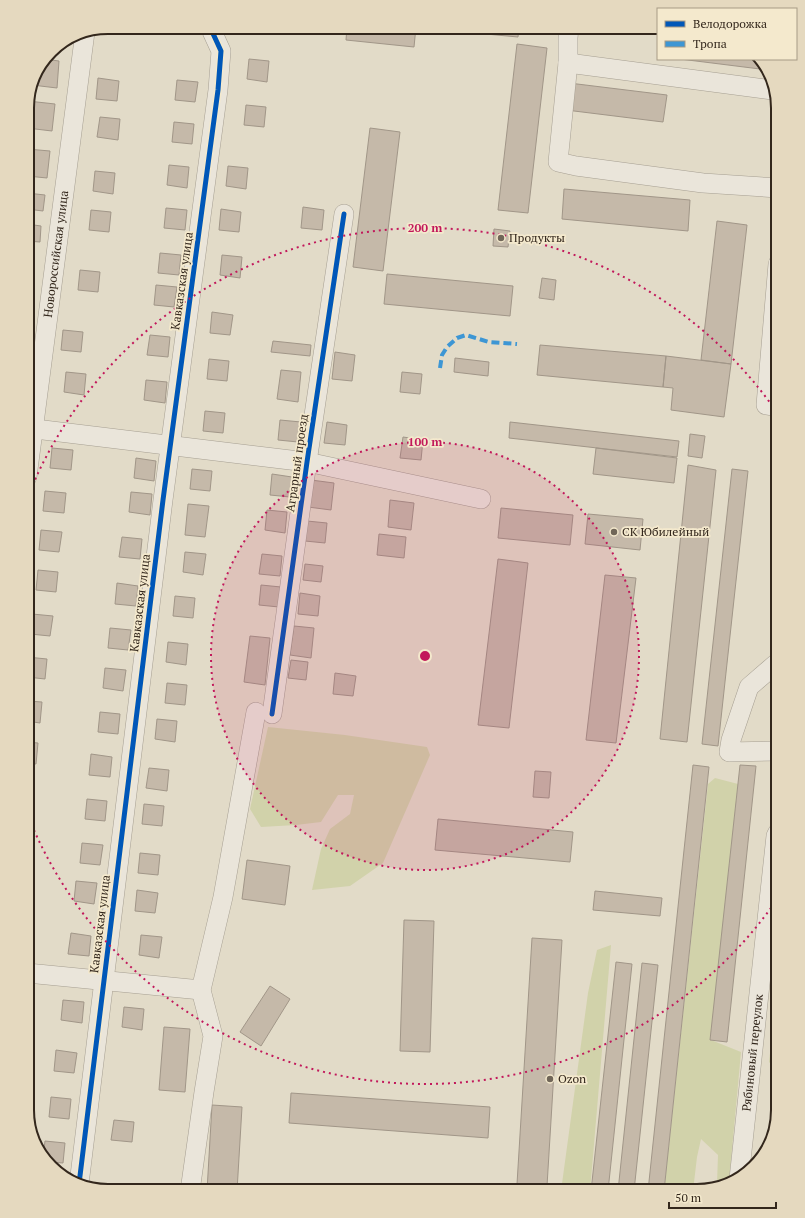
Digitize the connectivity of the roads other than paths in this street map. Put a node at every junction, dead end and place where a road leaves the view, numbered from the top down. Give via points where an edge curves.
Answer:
1 (213, 34) edge
2 (568, 34) edge
3 (84, 38) edge
4 (568, 63) junction
5 (768, 89) edge
6 (771, 188) edge
7 (344, 214) dead end
8 (34, 399) edge
9 (34, 428) edge
10 (170, 445) junction
11 (307, 462) junction
12 (481, 499) dead end
13 (771, 668) edge
14 (771, 751) edge
15 (771, 878) edge
16 (34, 974) edge
17 (104, 980) junction
18 (201, 990) junction
19 (740, 1170) edge
20 (80, 1178) edge
21 (191, 1184) edge

1 - 10 street, Кавказская улица via 221,51 218,90
2 - 4 street
3 - 8 street, Новороссийская улица
4 - 5 street
4 - 6 street via 558,162 703,183
7 - 11 street, Аграрный проезд
9 - 10 street
10 - 11 street
10 - 17 street, Кавказская улица
11 - 12 street
11 - 18 street, Аграрный проезд via 264,713
13 - 14 street via 749,687 729,752
15 - 19 street, Рябиновый переулок
16 - 17 street
17 - 18 street
17 - 20 street, Кавказская улица
18 - 21 street via 214,1036

